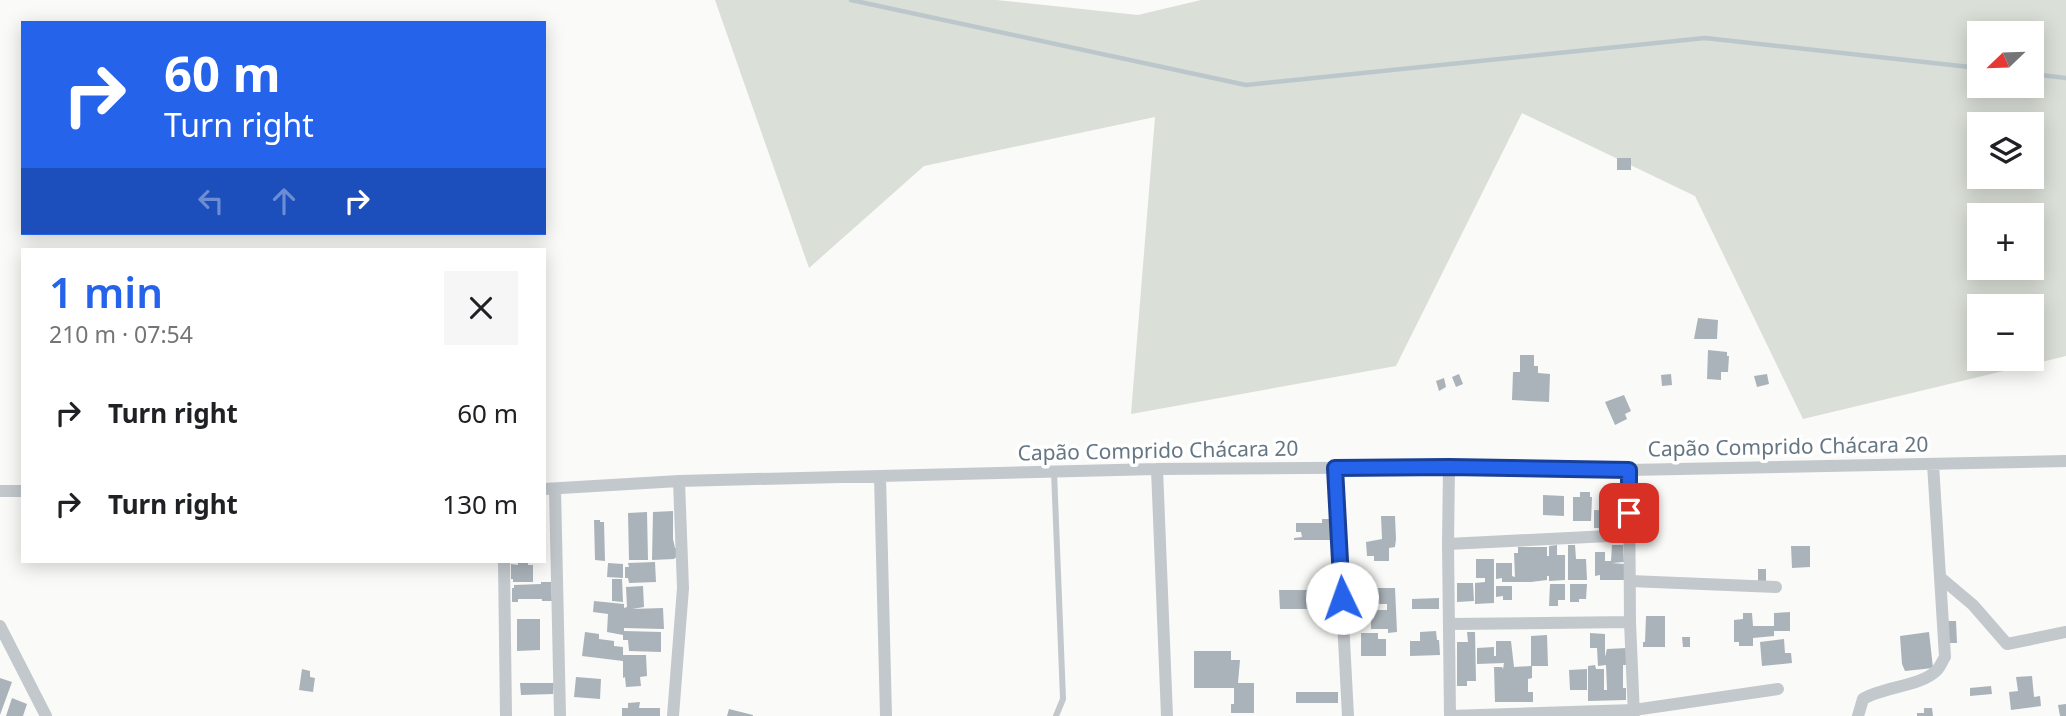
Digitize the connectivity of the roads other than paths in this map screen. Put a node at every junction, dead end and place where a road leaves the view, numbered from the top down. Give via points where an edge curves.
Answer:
1 (2066, 461) edge
2 (1933, 464) junction
3 (1449, 467) junction
4 (1335, 468) junction
5 (1157, 469) junction
6 (1629, 470) junction
7 (1054, 472) junction
8 (880, 476) junction
9 (679, 481) junction
10 (550, 489) edge
11 (0, 491) edge
12 (21, 491) edge
13 (1629, 535) junction
14 (1448, 544) junction
15 (504, 563) edge
16 (1941, 578) junction
17 (1630, 581) junction
18 (1776, 587) dead end
19 (1630, 622) junction
20 (1449, 624) junction
21 (0, 626) edge
22 (2066, 632) edge
23 (1778, 689) dead end
24 (1634, 713) edge
25 (46, 716) edge
26 (506, 716) edge
27 (560, 716) edge
28 (673, 716) edge
29 (886, 716) edge
30 (1056, 716) edge
31 (1167, 716) edge
32 (1348, 716) edge
33 (1450, 716) edge
34 (1858, 716) edge

1 - 2 street, Capão Comprido Chácara 20
2 - 6 street, Capão Comprido Chácara 20
2 - 16 street
3 - 4 street, Capão Comprido Chácara 20
3 - 6 street, Capão Comprido Chácara 20
3 - 14 street
4 - 5 street, Capão Comprido Chácara 20
4 - 32 street
5 - 7 street, Capão Comprido Chácara 20
5 - 31 street
6 - 13 street
7 - 8 street, Capão Comprido Chácara 20
7 - 30 lane via 1063,699
8 - 9 street, Capão Comprido Chácara 20
8 - 29 street
9 - 10 street, Capão Comprido Chácara 20
9 - 28 street via 683,588
10 - 27 street
11 - 12 street
13 - 14 street
13 - 17 street
14 - 20 street
15 - 26 street
16 - 22 street via 1973,605 2007,644
16 - 34 street via 1945,657 1936,672 1873,693 1863,699
17 - 18 street
17 - 19 street
19 - 20 street
19 - 24 street
20 - 33 street
21 - 25 street
23 - 24 street
24 - 33 street

